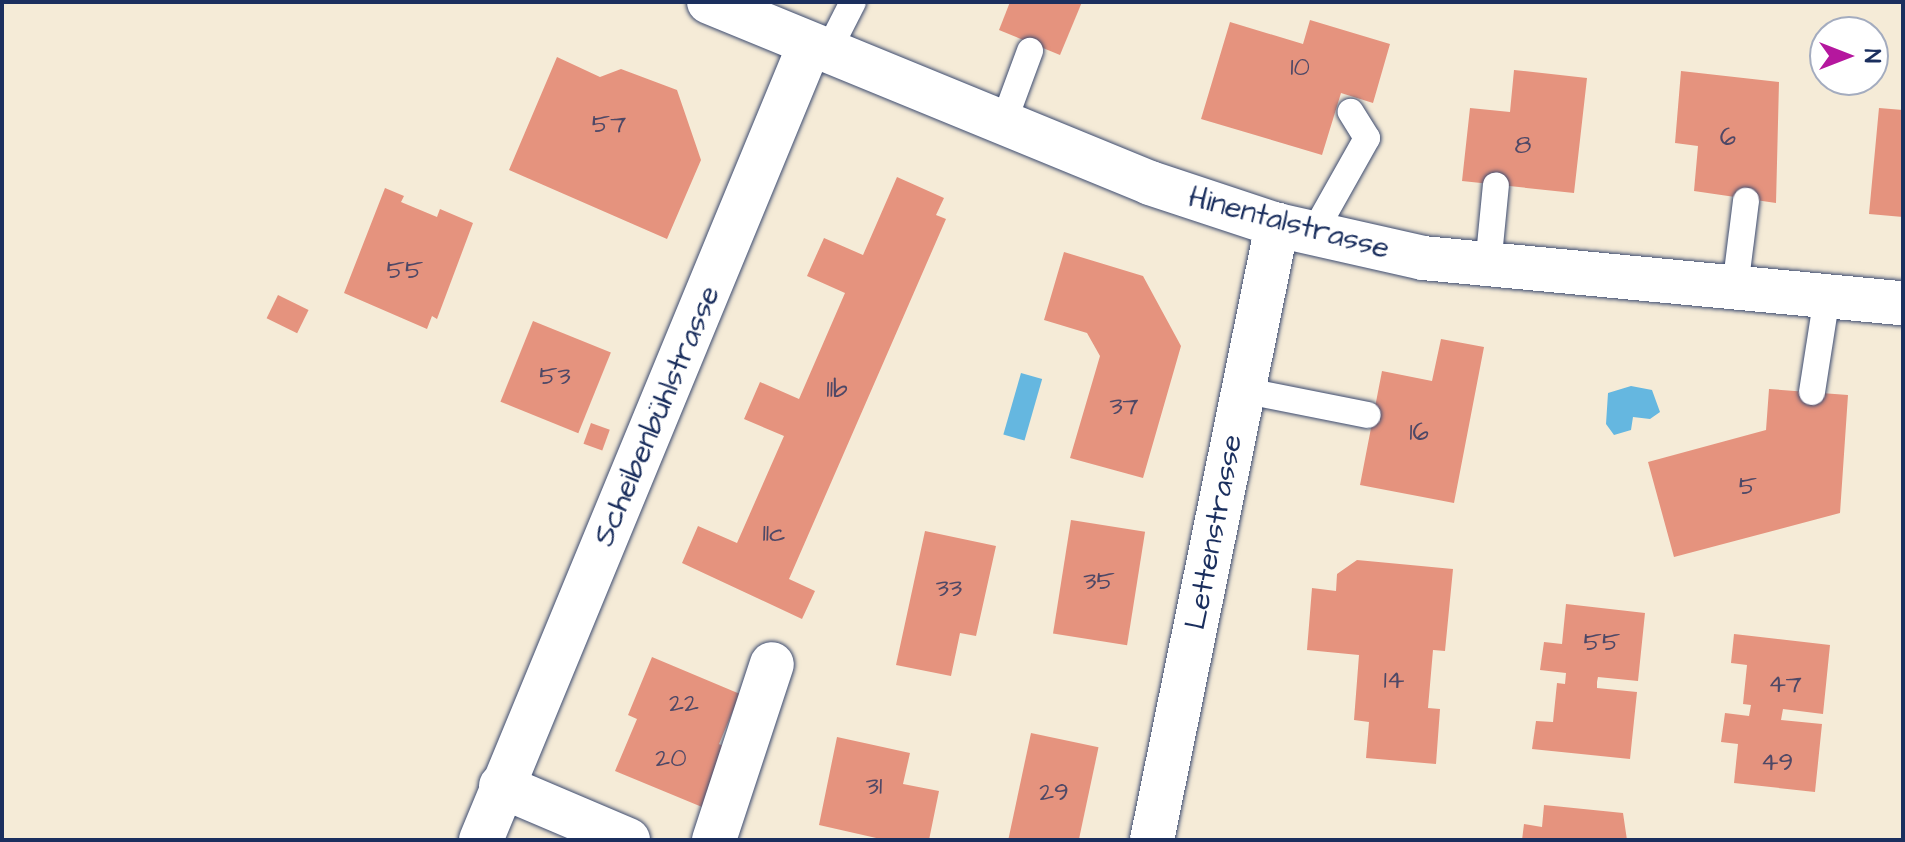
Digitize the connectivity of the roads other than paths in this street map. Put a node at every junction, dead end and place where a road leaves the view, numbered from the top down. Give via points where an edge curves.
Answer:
1 (709, 2) edge
2 (853, 2) edge
3 (818, 49) junction
4 (1030, 51) dead end
5 (1351, 112) dead end
6 (1003, 124) junction
7 (1496, 185) dead end
8 (1746, 201) dead end
9 (1295, 229) junction
10 (1488, 266) junction
11 (1735, 288) junction
12 (1827, 296) junction
13 (1903, 303) edge
14 (1242, 390) junction
15 (1812, 392) dead end
16 (1368, 415) dead end
17 (772, 664) dead end
18 (501, 786) junction
19 (481, 840) edge
20 (628, 840) edge
21 (714, 840) edge
22 (1152, 840) edge

1 - 3 street, Hinentalstrasse
2 - 3 lane
3 - 6 street, Hinentalstrasse
3 - 18 street, Scheibenbühlstrasse
4 - 6 lane
5 - 9 lane via 1367,138
6 - 9 street, Hinentalstrasse via 1150,183
7 - 10 lane
8 - 11 lane
9 - 10 street, Hinentalstrasse via 1423,258
9 - 14 street, Lettenstrasse
10 - 11 street, Hinentalstrasse
11 - 12 street, Hinentalstrasse
12 - 13 street, Hinentalstrasse
12 - 15 lane
14 - 16 lane
14 - 22 street, Lettenstrasse
17 - 21 street
18 - 19 street, Scheibenbühlstrasse
18 - 20 street

